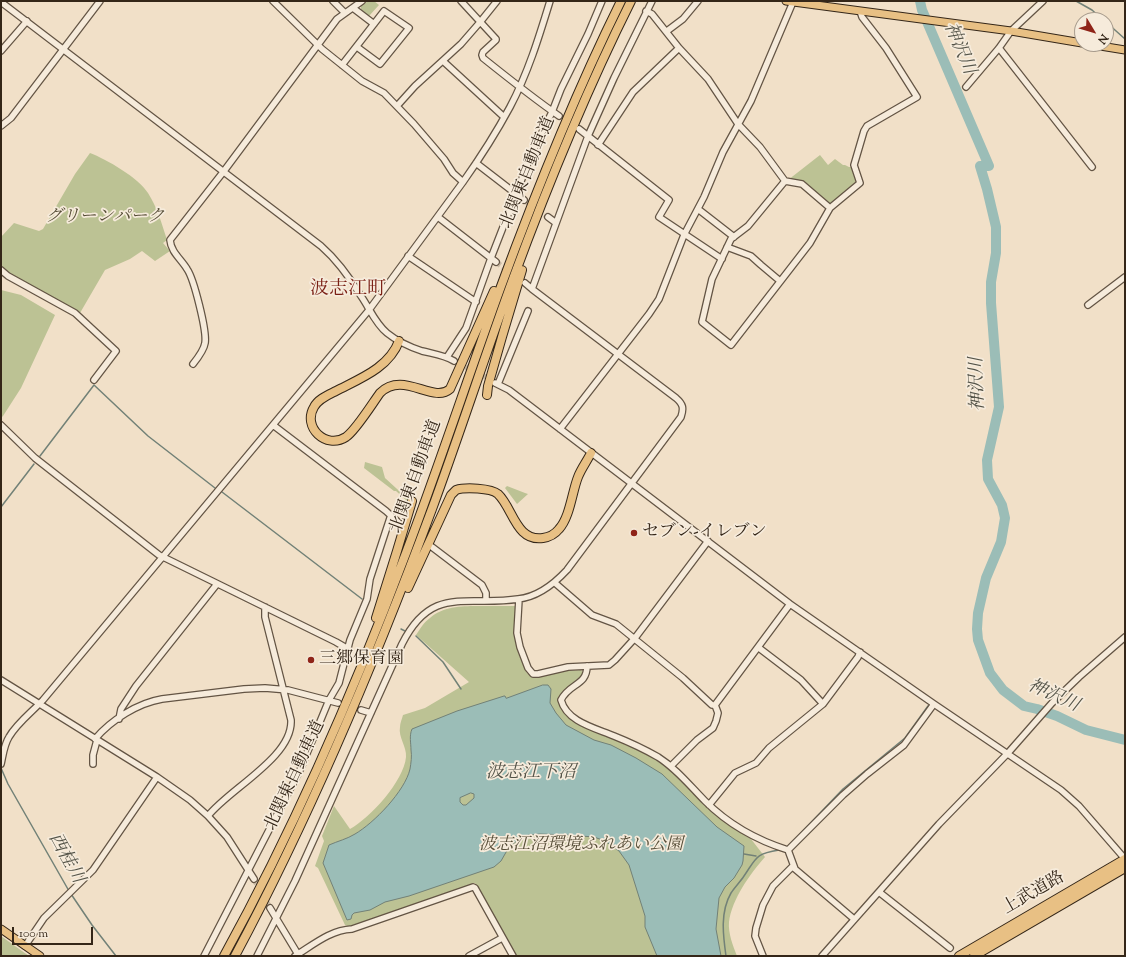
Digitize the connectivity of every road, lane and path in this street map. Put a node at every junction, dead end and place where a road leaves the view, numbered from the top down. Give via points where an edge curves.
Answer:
1 (100, 1) edge
2 (273, 1) edge
3 (333, 1) edge
4 (362, 1) edge
5 (461, 1) edge
6 (496, 1) edge
7 (550, 1) edge
8 (602, 1) edge
9 (621, 1) edge
10 (631, 1) edge
11 (652, 1) edge
12 (698, 1) edge
13 (789, 1) edge
14 (1042, 1) edge
15 (1, 2) edge
16 (353, 8) junction
17 (646, 11) junction
18 (860, 11) junction
19 (345, 13) junction
20 (481, 21) junction
21 (27, 22) junction
22 (374, 24) junction
23 (667, 31) junction
24 (1011, 31) junction
25 (1074, 42) edge
26 (318, 45) junction
27 (357, 47) junction
28 (679, 48) junction
29 (999, 48) junction
30 (1114, 48) edge
31 (63, 49) junction
32 (1125, 50) edge
33 (1, 51) edge
34 (443, 60) junction
35 (342, 65) junction
36 (519, 86) junction
37 (966, 87) dead end
38 (397, 106) junction
39 (552, 112) junction
40 (559, 116) dead end
41 (504, 117) junction
42 (738, 124) junction
43 (1, 126) edge
44 (579, 129) dead end
45 (588, 136) junction
46 (598, 145) junction
47 (476, 163) junction
48 (1092, 168) dead end
49 (224, 171) junction
50 (785, 181) junction
51 (463, 182) junction
52 (547, 191) junction
53 (517, 193) junction
54 (524, 200) tunnel mouth
55 (830, 208) junction
56 (698, 209) junction
57 (438, 217) junction
58 (548, 217) tunnel mouth
59 (556, 223) junction
60 (684, 235) junction
61 (734, 237) junction
62 (517, 244) junction
63 (727, 247) junction
64 (408, 256) junction
65 (722, 259) junction
66 (493, 260) junction
67 (1, 270) edge
68 (1125, 277) edge
69 (780, 281) junction
70 (525, 283) dead end
71 (532, 288) junction
72 (476, 302) junction
73 (1088, 305) dead end
74 (369, 310) junction
75 (528, 311) dead end
76 (400, 342) junction
77 (618, 354) junction
78 (447, 357) junction
79 (454, 361) tunnel mouth
80 (193, 364) dead end
81 (94, 380) dead end
82 (414, 393) dead end
83 (487, 395) dead end
84 (1, 425) edge
85 (273, 425) junction
86 (560, 429) junction
87 (591, 453) junction
88 (631, 482) junction
89 (500, 491) dead end
90 (412, 500) dead end
91 (391, 515) junction
92 (400, 523) dead end
93 (708, 540) junction
94 (432, 547) dead end
95 (163, 557) junction
96 (555, 583) junction
97 (217, 584) junction
98 (519, 599) junction
99 (486, 601) junction
100 (790, 604) junction
101 (265, 607) junction
102 (1125, 637) edge
103 (635, 638) junction
104 (381, 644) junction
105 (759, 648) junction
106 (348, 649) junction
107 (860, 652) junction
108 (587, 666) junction
109 (1, 680) edge
110 (284, 689) junction
111 (349, 696) junction
112 (329, 700) junction
113 (338, 703) dead end
114 (39, 704) junction
115 (823, 704) junction
116 (934, 704) junction
117 (715, 705) junction
118 (361, 710) dead end
119 (371, 713) junction
120 (119, 719) junction
121 (96, 740) junction
122 (1008, 753) junction
123 (1, 764) edge
124 (93, 764) dead end
125 (671, 766) junction
126 (157, 777) junction
127 (709, 804) junction
128 (208, 816) junction
129 (788, 850) junction
130 (1125, 859) edge
131 (793, 866) junction
132 (1125, 868) edge
133 (249, 870) junction
134 (254, 879) tunnel mouth
135 (879, 892) junction
136 (270, 908) tunnel mouth
137 (277, 918) junction
138 (854, 919) junction
139 (1, 929) edge
140 (502, 938) junction
141 (25, 946) junction
142 (950, 948) dead end
143 (297, 955) edge
144 (40, 956) edge
145 (204, 956) edge
146 (224, 956) edge
147 (235, 956) edge
148 (257, 956) edge
149 (469, 956) edge
150 (513, 956) edge
151 (762, 956) edge
152 (822, 956) edge
153 (959, 956) edge
154 (974, 956) edge

1 - 31 street
2 - 26 street
3 - 19 street
4 - 16 street
5 - 20 street
6 - 20 street
7 - 36 street via 533,54
8 - 39 street
9 - 62 highway, 北関東自動車道 via 560,133
10 - 52 highway, 北関東自動車道 via 591,86
11 - 17 street
12 - 23 street
13 - 18 main road
13 - 42 street via 760,81
14 - 24 street
15 - 21 street
16 - 19 street
16 - 22 street
17 - 23 street
17 - 45 street
18 - 24 main road
18 - 55 street via 917,97 867,126 854,165 860,183
19 - 26 street via 337,19
20 - 34 street
20 - 36 street via 496,40 483,52 482,57
21 - 31 street
21 - 33 street
22 - 27 street
22 - 27 street via 384,11 409,28 380,64
23 - 28 street
24 - 25 main road
24 - 29 street
26 - 35 street
26 - 49 street
27 - 35 street
28 - 42 street via 708,79
28 - 46 street via 633,92
29 - 37 street
29 - 48 street
30 - 32 main road
31 - 43 street via 11,118
31 - 49 street
34 - 38 street
34 - 41 street
35 - 38 street via 362,81 381,91
36 - 39 street
36 - 41 street
38 - 51 street
39 - 40 street
39 - 53 street via 532,153
41 - 47 street
42 - 50 street via 760,147
42 - 56 street
44 - 45 street
45 - 46 street
45 - 59 street
46 - 60 street via 669,200 659,217
47 - 51 street
47 - 53 street
49 - 74 street via 326,251 353,282
49 - 80 street via 170,240 170,247 188,270 198,297 204,329 205,344
50 - 55 street via 802,184
50 - 61 street via 748,226
51 - 57 street
52 - 83 highway
52 - 104 highway, 北関東自動車道
53 - 54 street
53 - 66 street
55 - 69 street via 810,243
56 - 60 street
56 - 61 street
57 - 64 street
57 - 66 street
58 - 59 street
59 - 71 street
60 - 65 street
60 - 77 street via 658,299
61 - 63 street
62 - 76 highway via 447,392 392,385 380,394 346,436 333,441 319,435 312,427 310,418 316,404 325,396 381,366
62 - 111 highway, 北関東自動車道 via 406,552
63 - 65 street
63 - 69 street via 751,256
64 - 72 street
64 - 74 street
65 - 69 street via 712,279 702,322 731,345
66 - 72 street
67 - 81 street via 75,313 116,351
68 - 73 street
70 - 71 street
71 - 77 street
72 - 78 street via 466,328
74 - 76 street via 382,328
74 - 85 street
75 - 86 street via 497,383
76 - 78 street
76 - 82 highway via 378,364 316,398 308,409 307,424 312,434 320,441 340,443 353,435 386,392 399,388
77 - 86 street
77 - 88 street via 676,398 683,408 681,417
78 - 79 street
84 - 95 street via 35,458
85 - 91 street
85 - 95 street
86 - 87 street
87 - 88 street
87 - 89 highway via 576,473 558,524 549,532 537,534 526,530
87 - 104 highway via 578,475 562,524 546,537 532,537 524,533 500,496 494,492 462,489 453,492
88 - 93 street
88 - 96 street
90 - 111 highway via 398,551
91 - 92 street
91 - 106 street via 370,579 368,599
93 - 100 street
93 - 103 street
94 - 99 street via 482,585
95 - 97 street
95 - 114 street
96 - 98 street via 538,593
96 - 103 street via 592,615 616,624
97 - 101 street
97 - 120 street via 136,686 121,709
98 - 99 street
98 - 108 street via 517,633 523,658 530,672 538,674 568,667
99 - 119 street via 449,602 418,620 410,630
100 - 105 street
100 - 107 street
101 - 106 street
101 - 110 street via 265,617
102 - 122 street via 1079,677
103 - 108 street via 609,665
103 - 117 street
104 - 147 highway, 北関東自動車道 via 306,815
105 - 115 street via 801,680
105 - 117 street
106 - 112 street via 340,679
107 - 115 street
107 - 116 street
108 - 125 street via 585,678 568,689 560,700 567,712 582,723 632,744
109 - 114 street
110 - 112 street
110 - 120 street via 252,688 157,700
110 - 128 street via 292,725 283,746
111 - 146 highway, 北関東自動車道 via 294,817
112 - 113 street
112 - 133 street via 304,764
114 - 121 street
114 - 123 street via 11,734 6,742
115 - 127 street via 770,748 756,763 735,773
116 - 122 street
116 - 129 street via 904,745 867,774
117 - 125 street via 718,713 713,728
118 - 119 street
119 - 137 street
120 - 121 street
121 - 124 street
121 - 126 street
122 - 130 street via 1061,790 1079,806
122 - 135 street via 963,798
125 - 127 street
126 - 128 street
126 - 141 street via 93,870 42,921
127 - 129 street via 743,831
128 - 133 street via 232,843
129 - 131 street
130 - 153 highway, 上武道路
131 - 138 street
131 - 151 street via 773,886 763,905 755,936
132 - 154 highway, 上武道路
133 - 134 street
133 - 145 street
135 - 138 street
135 - 142 street
136 - 137 street
137 - 143 street
137 - 148 street
138 - 152 street
139 - 141 main road
140 - 143 street via 473,887 327,936
140 - 149 street
140 - 150 street
141 - 144 main road

